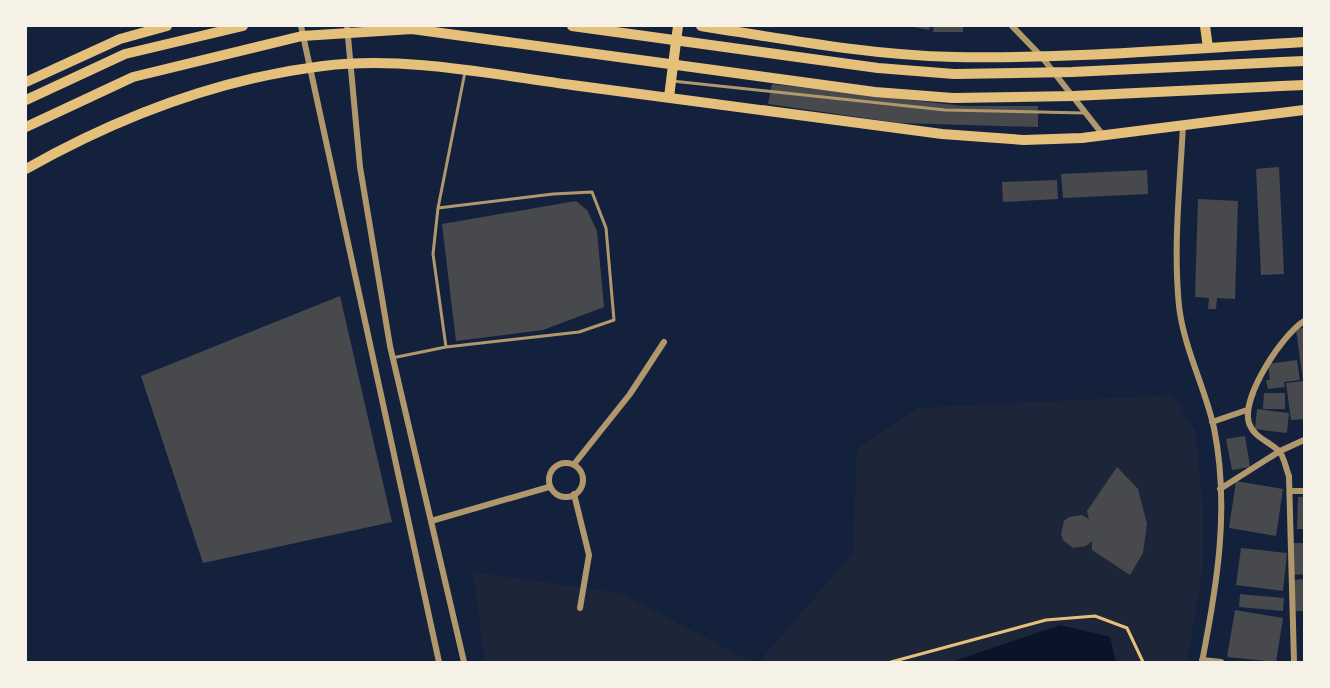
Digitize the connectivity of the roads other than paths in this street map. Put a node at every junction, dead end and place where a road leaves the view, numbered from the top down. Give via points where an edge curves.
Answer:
1 (166, 26) edge
2 (243, 26) edge
3 (301, 26) edge
4 (347, 26) edge
5 (572, 26) edge
6 (678, 26) edge
7 (701, 26) edge
8 (1012, 26) edge
9 (1205, 26) edge
10 (1305, 42) edge
11 (1208, 48) junction
12 (1041, 56) junction
13 (1305, 61) edge
14 (352, 65) junction
15 (308, 69) junction
16 (465, 70) junction
17 (671, 81) junction
18 (26, 82) edge
19 (1305, 85) edge
20 (669, 98) junction
21 (26, 100) edge
22 (1305, 110) edge
23 (1086, 113) junction
24 (1183, 125) junction
25 (26, 127) edge
26 (1103, 135) junction
27 (26, 169) edge
28 (438, 208) junction
29 (1305, 321) edge
30 (664, 342) dead end
31 (446, 347) junction
32 (392, 358) junction
33 (1247, 410) junction
34 (1212, 422) junction
35 (1305, 440) edge
36 (1280, 451) junction
37 (575, 464) junction
38 (549, 487) junction
39 (1220, 489) junction
40 (1291, 491) junction
41 (1305, 491) edge
42 (574, 494) junction
43 (431, 521) junction
44 (580, 608) dead end
45 (1202, 661) edge
46 (439, 663) edge
47 (464, 663) edge
48 (1221, 663) edge
49 (1293, 663) edge

1 - 18 main road via 120,39
2 - 21 main road via 125,54
3 - 15 street
4 - 14 street
5 - 13 main road via 878,68 954,74
6 - 17 main road
7 - 12 main road via 878,51 953,57
8 - 12 street
9 - 11 main road
10 - 11 main road
11 - 12 main road
12 - 23 street
14 - 15 main road
14 - 16 main road via 420,64
14 - 32 street via 357,141
15 - 27 main road via 221,87 167,104 96,130
15 - 46 street
16 - 20 main road
16 - 28 lane
17 - 20 main road
17 - 23 lane via 945,110
19 - 25 main road via 953,98 875,92 412,29 302,36 133,77
20 - 26 main road via 942,134 1024,140
22 - 24 main road
23 - 26 street
24 - 26 main road
24 - 34 street via 1177,220 1179,306 1188,350
28 - 31 lane via 433,254
28 - 31 lane via 592,192 606,228 614,320 579,332
29 - 33 street via 1279,346
30 - 37 street via 630,394
31 - 32 lane
32 - 43 street
33 - 34 street
33 - 36 street via 1254,432
34 - 39 street
35 - 36 street
36 - 39 street
36 - 40 street
37 - 38 street via 563,463 551,469
37 - 42 street via 583,475 581,490
38 - 42 street via 560,496
38 - 43 street
39 - 45 street via 1222,536 1217,584
40 - 41 street
40 - 49 street
42 - 44 street via 589,555
43 - 47 street
45 - 48 street

